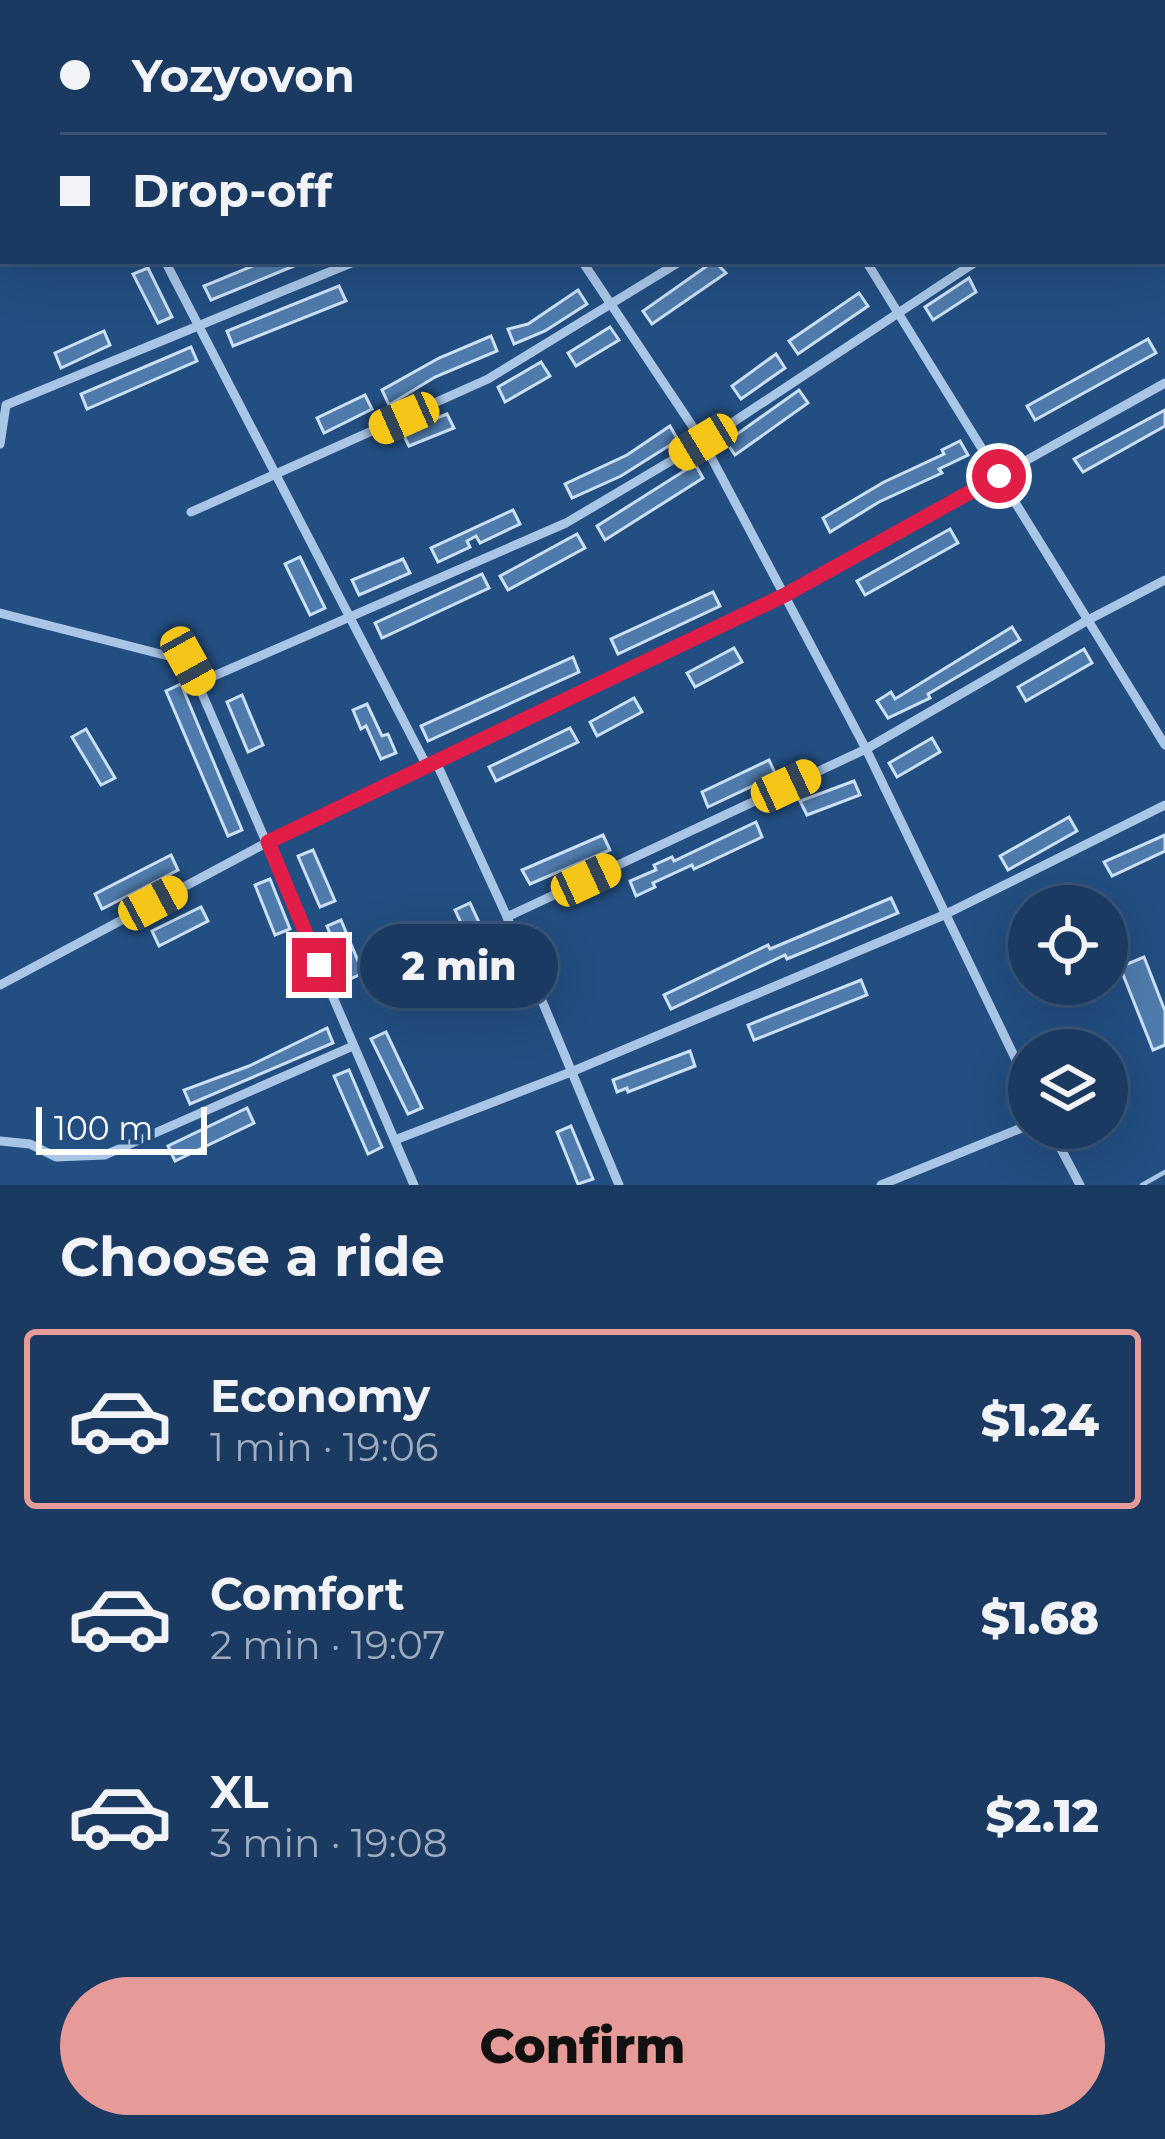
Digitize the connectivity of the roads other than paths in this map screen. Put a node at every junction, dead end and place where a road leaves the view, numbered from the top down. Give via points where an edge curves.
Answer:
1 (167, 264) edge
2 (349, 264) edge
3 (584, 264) edge
4 (676, 264) edge
5 (868, 264) edge
6 (972, 264) edge
7 (612, 306) junction
8 (898, 313) junction
9 (198, 326) junction
10 (1165, 383) edge
11 (703, 442) junction
12 (0, 444) edge
13 (277, 476) junction
14 (999, 476) junction
15 (191, 512) dead end
16 (1165, 580) edge
17 (785, 595) junction
18 (0, 613) edge
19 (352, 619) junction
20 (1088, 620) junction
21 (200, 682) junction
22 (1165, 746) edge
23 (866, 749) junction
24 (431, 764) junction
25 (1165, 805) edge
26 (268, 842) junction
27 (944, 915) junction
28 (506, 917) junction
29 (0, 985) edge
30 (1008, 1045) edge
31 (353, 1046) junction
32 (571, 1072) junction
33 (1008, 1134) edge
34 (395, 1140) junction
35 (0, 1141) edge
36 (1062, 1149) edge
37 (1165, 1172) edge
38 (414, 1185) edge
39 (619, 1185) edge
40 (881, 1185) edge
41 (1080, 1185) edge
42 (1142, 1185) edge

1 - 9 street
2 - 9 street
3 - 7 street
4 - 7 street
5 - 8 street
6 - 8 street
7 - 11 street
7 - 13 street via 488,379
8 - 11 street
8 - 14 street
9 - 12 street via 6,405
9 - 13 street
10 - 14 street
11 - 17 street
11 - 19 street via 566,523
13 - 15 street
13 - 19 street
14 - 17 street
14 - 20 street
16 - 20 street
17 - 23 street
17 - 24 street
18 - 21 street via 178,657
19 - 21 street
19 - 24 street
20 - 22 street
20 - 23 street
21 - 26 street
23 - 27 street
23 - 28 street
24 - 26 street
24 - 28 street
25 - 27 street
26 - 29 street
26 - 31 street
27 - 30 street
27 - 32 street
28 - 32 street
31 - 34 street
31 - 35 street via 104,1155 56,1157
32 - 34 street
32 - 39 street
33 - 40 street
34 - 38 street
36 - 41 street
37 - 42 lane

